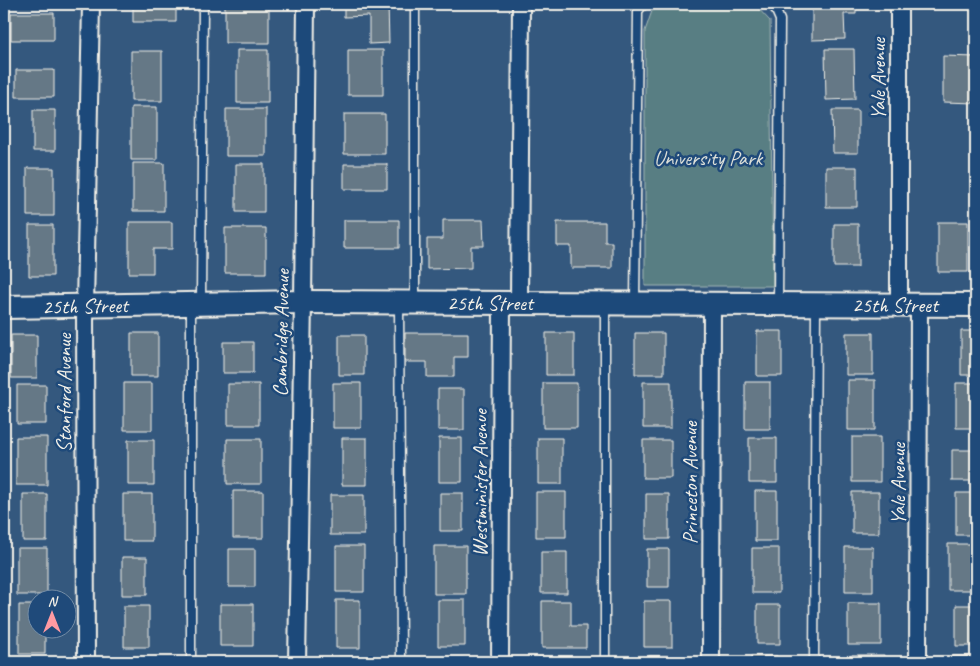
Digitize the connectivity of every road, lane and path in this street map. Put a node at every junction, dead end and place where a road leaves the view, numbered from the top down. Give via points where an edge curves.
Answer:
1 (91, 4) edge
2 (203, 4) edge
3 (306, 4) edge
4 (415, 4) edge
5 (521, 4) edge
6 (644, 4) edge
7 (773, 4) edge
8 (899, 4) edge
9 (303, 302) junction
10 (407, 302) junction
11 (510, 303) junction
12 (605, 303) junction
13 (196, 304) junction
14 (635, 304) junction
15 (712, 304) junction
16 (778, 304) junction
17 (816, 304) junction
18 (909, 305) junction
19 (976, 305) edge
20 (85, 306) junction
21 (4, 307) edge
22 (86, 662) edge
23 (191, 662) edge
24 (297, 662) edge
25 (401, 662) edge
26 (500, 662) edge
27 (605, 662) edge
28 (711, 662) edge
29 (814, 662) edge
30 (918, 662) edge

1 - 20 street, Stanford Avenue
2 - 13 lane
3 - 9 street, Cambridge Avenue
4 - 10 lane
5 - 11 street, Westminister Avenue
6 - 14 lane via 638,11
7 - 16 lane via 780,20
8 - 18 street, Yale Avenue
9 - 10 street, 25th Street
9 - 13 street, 25th Street
9 - 24 street, Cambridge Avenue
10 - 11 street, 25th Street
10 - 25 lane
11 - 12 street, 25th Street
11 - 26 street, Westminister Avenue
12 - 14 street, 25th Street
12 - 27 lane
13 - 20 street, 25th Street
13 - 23 lane
14 - 15 street, 25th Street
15 - 16 street, 25th Street
15 - 28 street, Princeton Avenue
16 - 17 street, 25th Street
17 - 18 street, 25th Street
17 - 29 lane
18 - 19 street, 25th Street
18 - 30 street, Yale Avenue
20 - 21 street, 25th Street
20 - 22 street, Stanford Avenue

